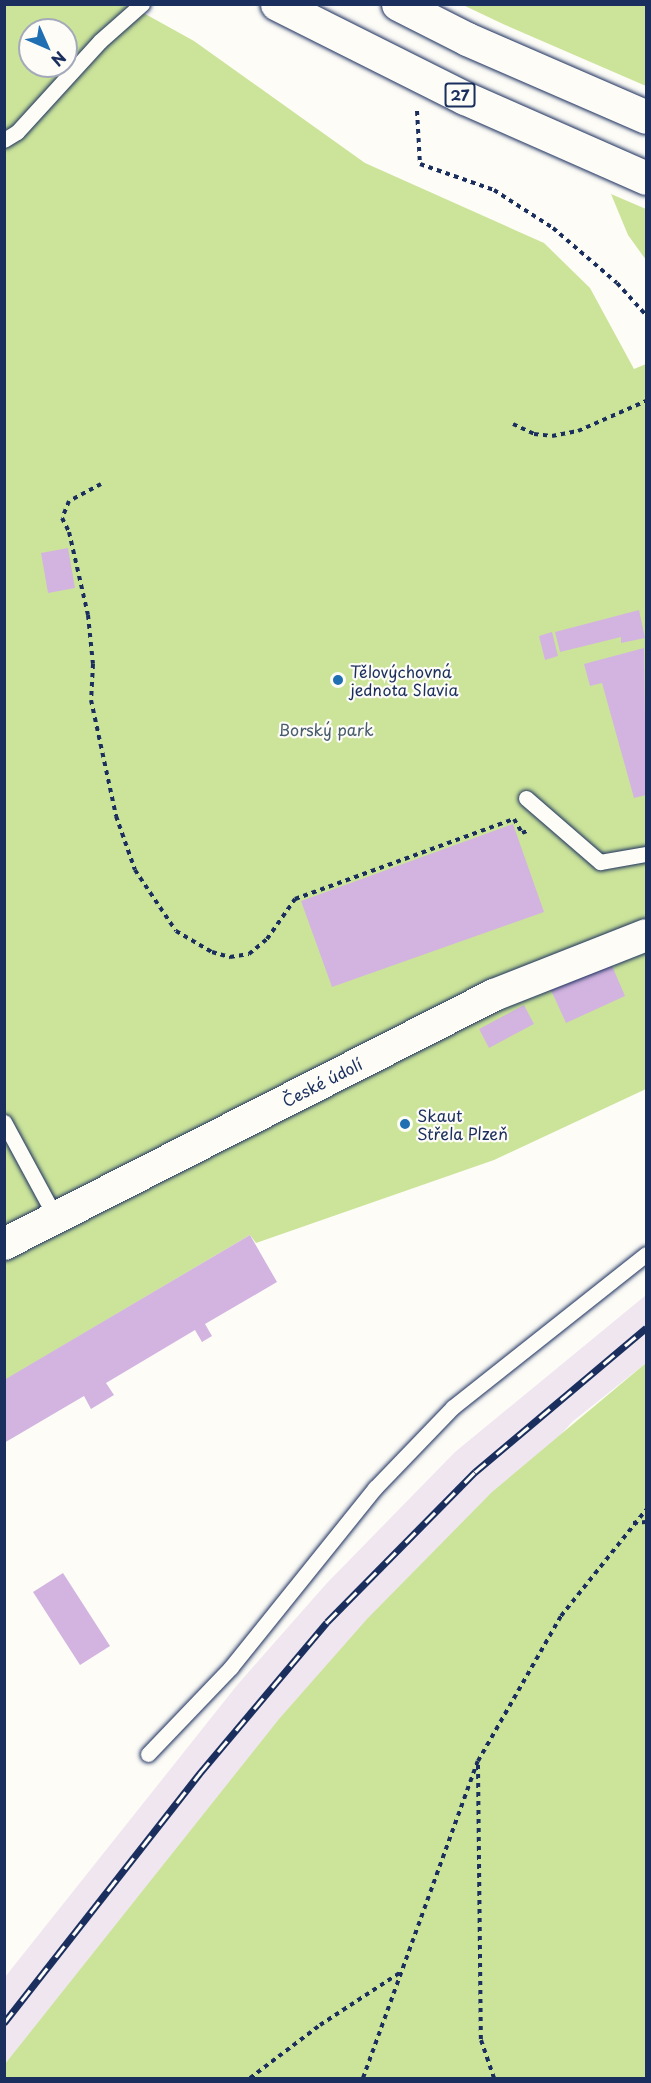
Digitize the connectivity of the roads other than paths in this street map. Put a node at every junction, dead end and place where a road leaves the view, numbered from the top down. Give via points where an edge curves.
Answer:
1 (142, 4) edge
2 (277, 4) edge
3 (398, 4) edge
4 (641, 114) edge
5 (4, 140) edge
6 (646, 177) edge
7 (526, 798) dead end
8 (646, 854) edge
9 (646, 935) edge
10 (4, 1122) edge
11 (56, 1218) junction
12 (4, 1244) edge
13 (646, 1254) edge
14 (148, 1754) dead end

1 - 5 lane via 100,41 17,132
2 - 6 highway, 27, bridge via 465,98
3 - 4 highway via 467,39
7 - 8 lane via 600,862
9 - 11 street, České údolí via 494,995
10 - 11 lane
11 - 12 street, České údolí
13 - 14 lane via 453,1407 375,1488 231,1667

